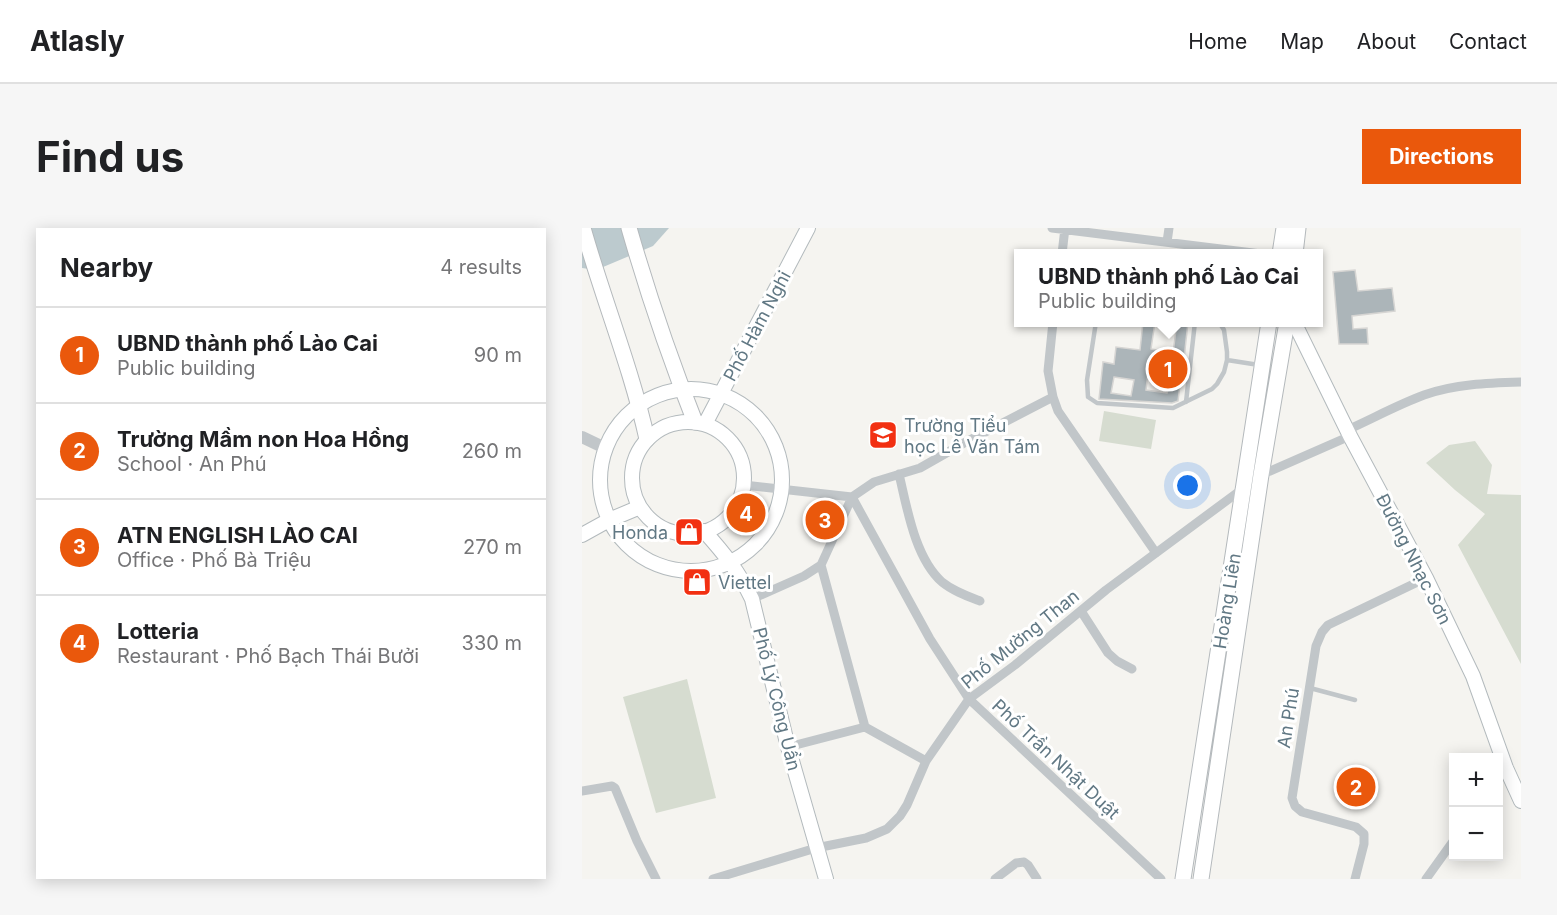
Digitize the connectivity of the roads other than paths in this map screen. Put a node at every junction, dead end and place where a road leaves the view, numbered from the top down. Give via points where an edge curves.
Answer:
1 (583, 228) edge
2 (629, 228) edge
3 (808, 228) edge
4 (1052, 228) edge
5 (1169, 228) edge
6 (1284, 228) edge
7 (1298, 228) edge
8 (1065, 229) edge
9 (1167, 242) junction
10 (1063, 249) edge
11 (1202, 249) edge
12 (1281, 249) edge
13 (1296, 249) edge
14 (1052, 327) edge
15 (1095, 327) edge
16 (1194, 327) edge
17 (1222, 327) edge
18 (1268, 327) edge
19 (1286, 327) edge
20 (1296, 327) edge
21 (1227, 360) junction
22 (1263, 365) junction
23 (1279, 367) junction
24 (1521, 382) edge
25 (682, 389) junction
26 (721, 394) junction
27 (1053, 397) junction
28 (1186, 402) junction
29 (640, 405) junction
30 (700, 423) junction
31 (1348, 433) junction
32 (582, 437) edge
33 (647, 439) junction
34 (605, 447) junction
35 (899, 474) junction
36 (1261, 475) junction
37 (744, 485) junction
38 (1245, 487) junction
39 (781, 488) junction
40 (852, 497) junction
41 (640, 507) junction
42 (609, 520) junction
43 (705, 531) junction
44 (582, 535) edge
45 (1156, 553) junction
46 (731, 562) junction
47 (821, 566) junction
48 (1426, 578) junction
49 (752, 599) junction
50 (980, 601) dead end
51 (1081, 611) junction
52 (1132, 669) dead end
53 (1310, 688) junction
54 (969, 699) junction
55 (1355, 700) dead end
56 (866, 727) junction
57 (788, 747) junction
58 (1496, 753) edge
59 (926, 761) junction
60 (1503, 774) edge
61 (582, 791) edge
62 (1521, 801) edge
63 (1449, 847) edge
64 (816, 848) junction
65 (656, 879) edge
66 (713, 879) edge
67 (826, 879) edge
68 (995, 879) edge
69 (1037, 879) edge
70 (1161, 879) edge
71 (1183, 879) edge
72 (1201, 879) edge
73 (1355, 879) edge
74 (1426, 879) edge

1 - 29 main road
2 - 25 main road
3 - 26 main road, Phố Hàm Nghi
4 - 8 street
5 - 9 street
6 - 12 main road
7 - 13 main road
8 - 9 street
8 - 10 street
9 - 11 street
14 - 27 street via 1048,372
15 - 28 lane via 1088,397 1097,403 1173,408
16 - 28 lane
17 - 21 lane
18 - 22 main road, Hoàng Liên
19 - 23 main road, Hoàng Liên
20 - 31 main road, Đường Nhạc Sơn
21 - 22 lane
21 - 28 lane via 1217,384
22 - 23 main road
22 - 38 main road, Hoàng Liên
23 - 36 main road, Hoàng Liên
24 - 31 street via 1485,383 1424,395
25 - 26 main road
25 - 29 main road
25 - 30 main road
26 - 30 main road, Phố Hàm Nghi
26 - 39 main road via 739,403 767,431 779,459
27 - 35 street via 920,468
27 - 45 street via 1058,411
29 - 33 main road
29 - 34 main road via 615,428
30 - 33 main road via 676,423
30 - 37 main road via 722,433 735,448 743,465
31 - 36 street
31 - 48 main road, Đường Nhạc Sơn
32 - 34 street
33 - 41 main road via 633,468 634,494
34 - 42 main road via 599,483
35 - 40 street via 874,482
35 - 50 street via 928,565 956,591
36 - 38 main road
36 - 72 main road, Hoàng Liên
37 - 39 street
37 - 43 main road via 731,514
38 - 45 street, Phố Mường Than
38 - 71 main road, Hoàng Liên
39 - 40 street
39 - 46 main road via 771,523 747,551
40 - 47 street
40 - 54 street, Phố Trần Nhật Duật via 930,639
41 - 42 main road
41 - 43 main road via 668,530 690,534
42 - 44 main road
42 - 46 main road via 634,551 652,562 692,570
43 - 46 main road, Phố Lý Công Uẩn
45 - 51 street, Phố Mường Than
46 - 49 main road, Phố Lý Công Uẩn
47 - 49 street
47 - 56 street
48 - 53 street, An Phú via 1328,625 1316,646
48 - 58 main road, Đường Nhạc Sơn via 1473,676
49 - 57 main road, Phố Lý Công Uẩn
51 - 52 street via 1108,653
51 - 54 street, Phố Mường Than
53 - 55 lane
53 - 73 street, An Phú via 1292,798 1302,812 1356,827 1364,834
54 - 59 street, Phố Mường Than
54 - 70 street, Phố Trần Nhật Duật
56 - 57 street
56 - 59 street
57 - 64 main road, Phố Lý Công Uẩn
59 - 64 street, Phố Mường Than via 907,805 887,829 866,838
60 - 62 main road, Đường Nhạc Sơn
61 - 65 street via 615,788
63 - 74 street
64 - 66 street, Phố Mường Than
64 - 67 main road, Phố Lý Công Uẩn
68 - 69 street via 1016,862 1028,865

